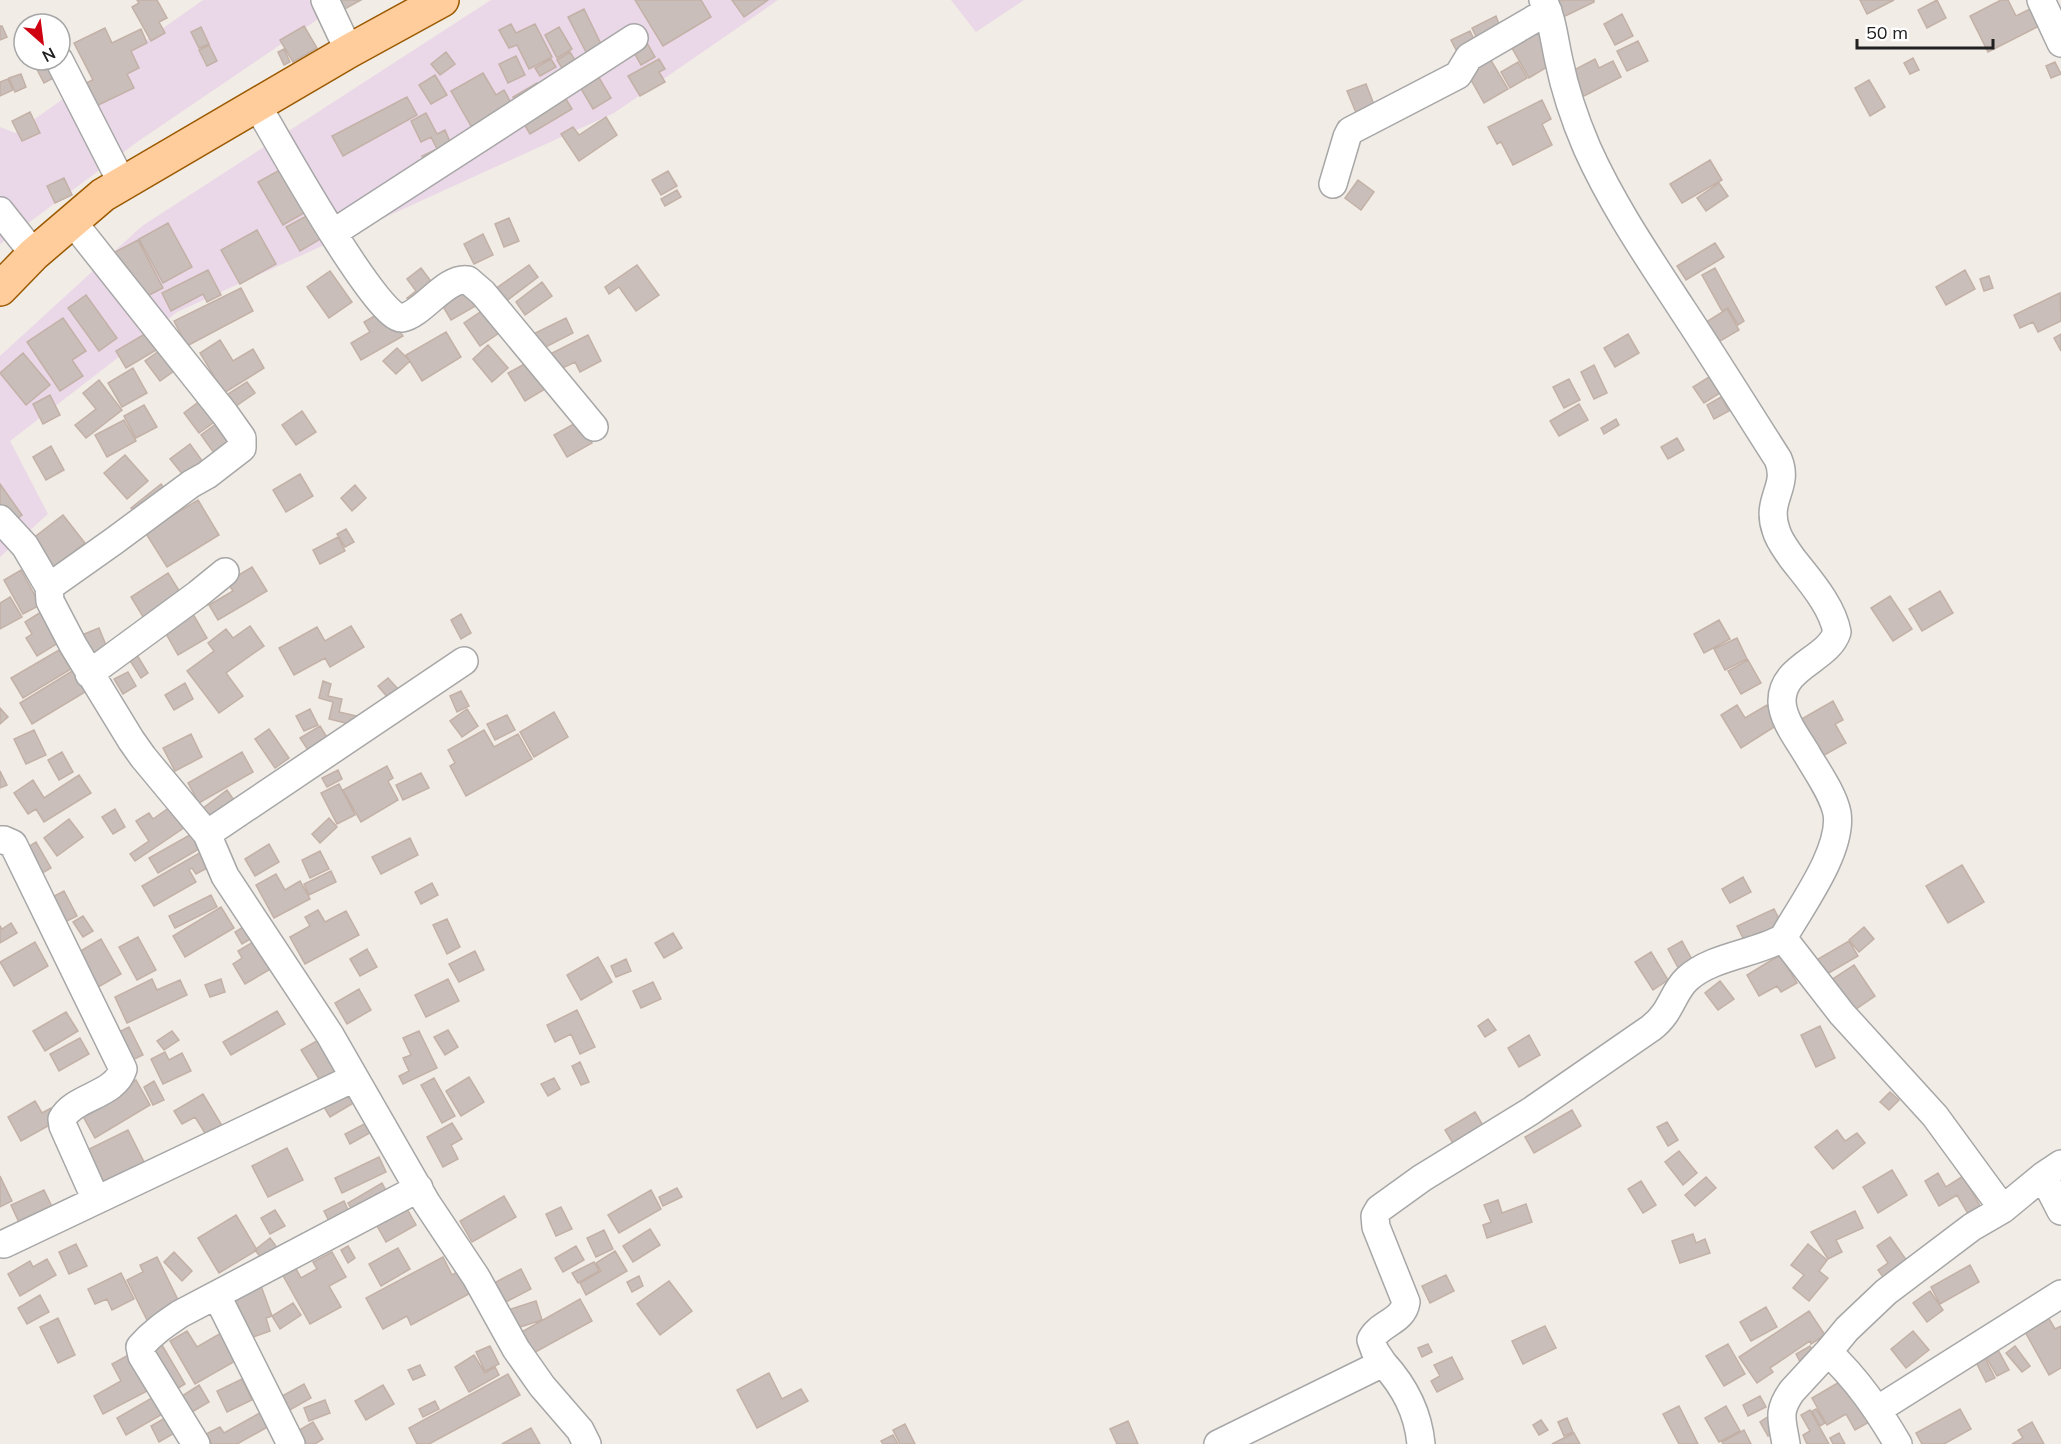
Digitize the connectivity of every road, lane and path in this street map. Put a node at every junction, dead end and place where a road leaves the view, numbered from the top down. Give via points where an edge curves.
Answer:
1 (325, 0) edge
2 (442, 0) edge
3 (2041, 0) edge
4 (1546, 5) edge
5 (634, 38) dead end
6 (2061, 43) edge
7 (349, 51) junction
8 (65, 72) edge
9 (257, 105) junction
10 (122, 183) junction
11 (1333, 183) dead end
12 (0, 211) edge
13 (72, 220) junction
14 (333, 232) junction
15 (34, 254) junction
16 (0, 289) edge
17 (594, 427) dead end
18 (0, 519) edge
19 (225, 572) dead end
20 (49, 587) junction
21 (464, 661) dead end
22 (89, 674) junction
23 (207, 834) junction
24 (0, 840) edge
25 (1783, 938) junction
26 (354, 1078) junction
27 (2052, 1170) edge
28 (418, 1188) junction
29 (96, 1200) junction
30 (2003, 1209) junction
31 (2061, 1211) edge
32 (4, 1244) dead end
33 (2061, 1294) edge
34 (217, 1296) junction
35 (1828, 1352) junction
36 (1383, 1363) junction
37 (1877, 1410) junction
38 (196, 1444) edge
39 (291, 1444) edge
40 (587, 1444) edge
41 (1218, 1444) edge
42 (1421, 1444) edge
43 (1786, 1444) edge
44 (1898, 1444) edge

1 - 7 street
2 - 7 main road
3 - 6 street
4 - 11 street via 1469,57 1458,75 1350,131
4 - 25 street via 1569,102 1587,148 1614,204 1778,459 1783,471 1773,502 1776,532 1836,625 1835,638 1793,675 1784,689 1786,717 1834,804 1837,830 1827,861
5 - 14 street
7 - 9 main road
8 - 10 street
9 - 10 main road
9 - 14 street
10 - 13 main road
12 - 15 street
13 - 15 main road
13 - 20 street via 225,414 242,438 242,448
14 - 17 street via 363,280 396,317 416,311 457,281 468,279
15 - 16 main road
18 - 20 street via 25,546
19 - 22 street
20 - 22 street via 50,601
21 - 23 street
22 - 23 street via 143,757
23 - 26 street via 225,876
24 - 29 street via 13,844 123,1069 117,1081 68,1111 62,1119
25 - 30 street via 1842,1014 1935,1116
25 - 36 street via 1696,972 1651,1028 1379,1209 1376,1227 1406,1302 1404,1311 1374,1333 1371,1340
26 - 28 street
26 - 29 street
27 - 30 street
27 - 31 street
28 - 34 street
28 - 40 street via 476,1277 516,1349
29 - 32 street
30 - 35 street via 1972,1227 1886,1292
33 - 37 street
34 - 38 street via 165,1324 140,1347 149,1370
34 - 39 street
35 - 37 street via 1848,1371
35 - 43 street via 1782,1404
36 - 41 street
36 - 42 street via 1412,1405
37 - 44 street

